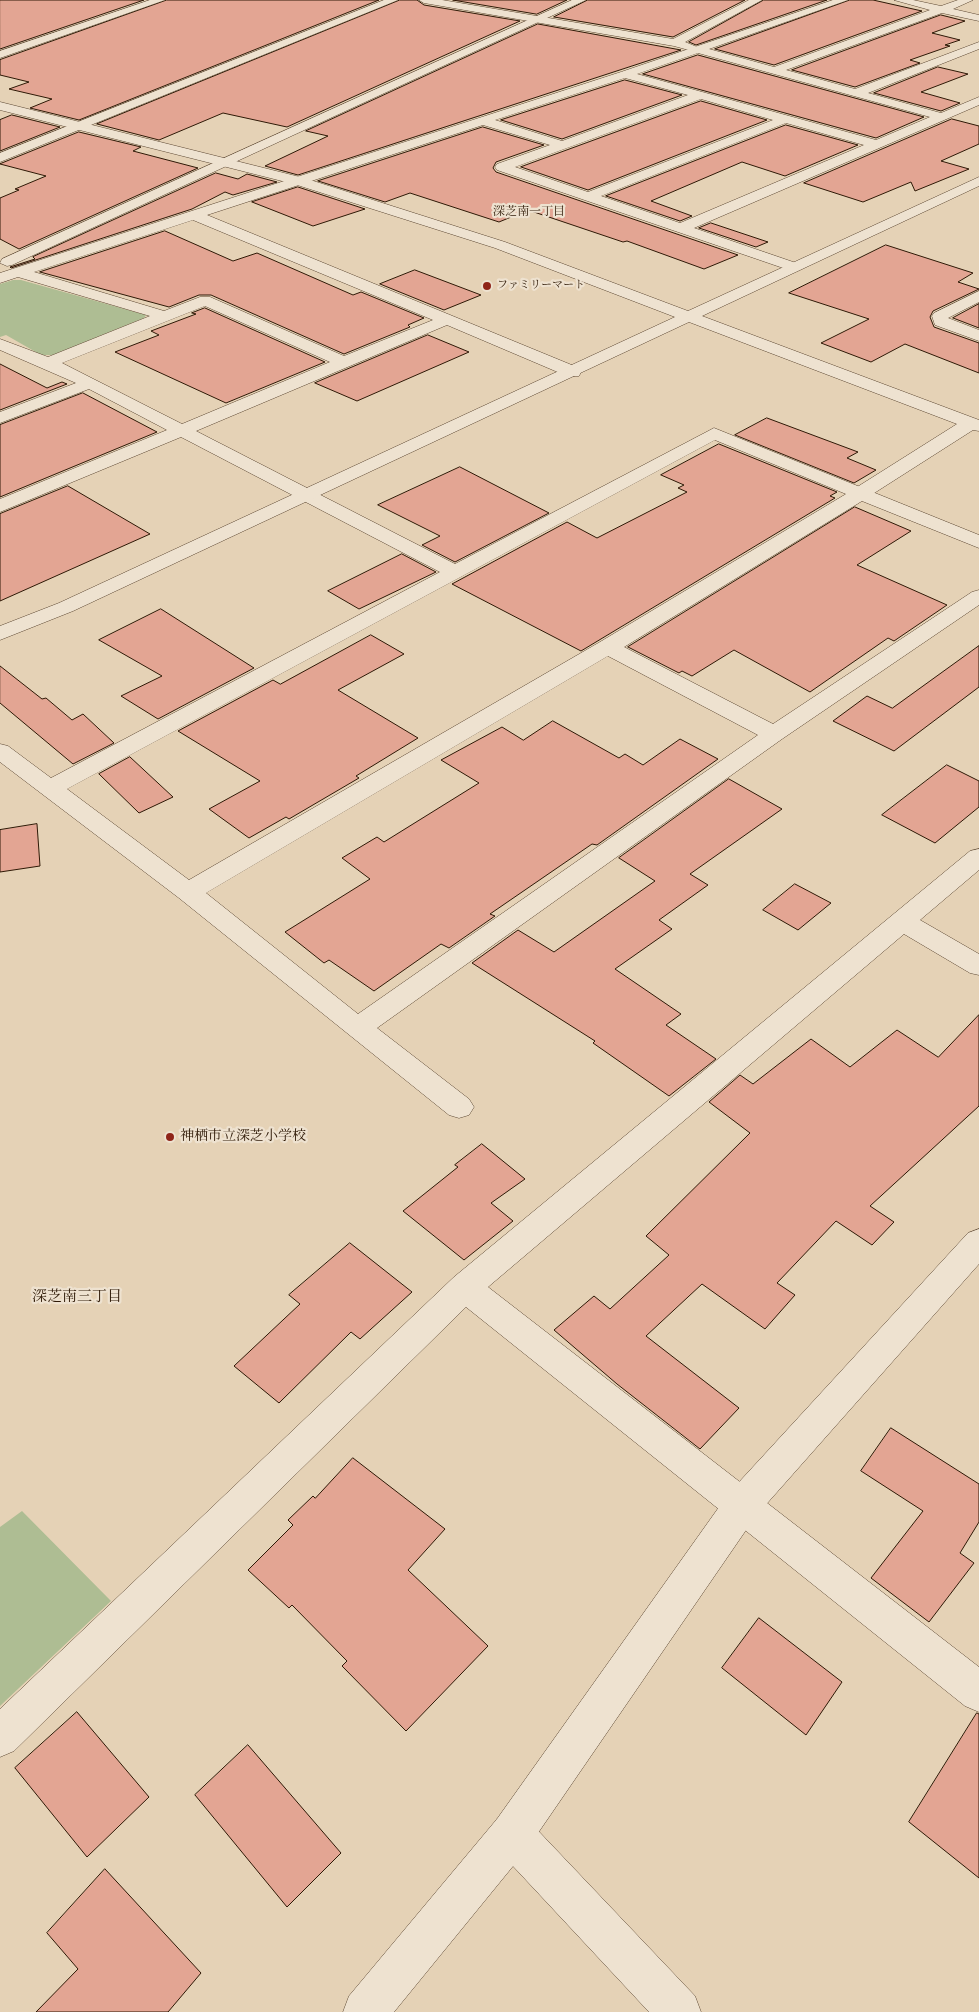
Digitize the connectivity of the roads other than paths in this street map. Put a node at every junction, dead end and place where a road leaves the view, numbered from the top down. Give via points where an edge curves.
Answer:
1 (160, 0) edge
2 (393, 0) edge
3 (424, 0) edge
4 (581, 0) edge
5 (757, 0) edge
6 (843, 0) edge
7 (899, 0) edge
8 (968, 0) edge
9 (942, 10) junction
10 (979, 18) edge
11 (538, 20) junction
12 (675, 43) junction
13 (979, 45) edge
14 (696, 49) junction
15 (0, 55) edge
16 (773, 71) junction
17 (625, 74) junction
18 (856, 93) junction
19 (701, 96) junction
20 (979, 102) edge
21 (0, 106) edge
22 (943, 116) junction
23 (786, 119) junction
24 (484, 121) junction
25 (82, 126) junction
26 (878, 144) junction
27 (562, 145) junction
28 (0, 158) edge
29 (226, 162) junction
30 (299, 181) junction
31 (979, 181) edge
32 (587, 197) junction
33 (194, 215) junction
34 (680, 228) junction
35 (0, 265) edge
36 (794, 267) junction
37 (21, 273) junction
38 (0, 278) edge
39 (979, 296) edge
40 (165, 316) junction
41 (687, 316) junction
42 (448, 319) junction
43 (979, 336) edge
44 (0, 344) edge
45 (48, 363) junction
46 (345, 363) junction
47 (573, 372) junction
48 (90, 383) junction
49 (0, 418) edge
50 (976, 422) edge
51 (181, 430) junction
52 (861, 493) junction
53 (307, 494) junction
54 (0, 506) edge
55 (979, 542) edge
56 (454, 571) junction
57 (979, 596) edge
58 (0, 634) edge
59 (608, 647) junction
60 (774, 734) junction
61 (0, 751) edge
62 (49, 789) junction
63 (979, 857) edge
64 (188, 892) junction
65 (902, 921) junction
66 (979, 966) edge
67 (357, 1028) junction
68 (459, 1107) dead end
69 (979, 1242) edge
70 (465, 1287) junction
71 (742, 1505) junction
72 (979, 1692) edge
73 (0, 1737) edge
74 (512, 1834) junction
75 (365, 2012) edge
76 (680, 2012) edge

1 - 15 street
2 - 25 street
3 - 11 street
4 - 11 street
5 - 12 street
6 - 14 street
7 - 9 street
8 - 9 street
9 - 10 street
9 - 16 street
11 - 12 street
11 - 29 street
12 - 14 street
13 - 18 street
14 - 16 street
14 - 17 street
16 - 18 street
17 - 19 street
17 - 24 street
18 - 22 street
19 - 23 street
19 - 27 street
20 - 22 street
21 - 25 street
22 - 26 street
23 - 26 street
23 - 32 street
24 - 27 street
24 - 30 street
25 - 28 street
25 - 29 street
26 - 34 street
27 - 32 street via 502,167
29 - 30 street
29 - 35 street
30 - 33 street
30 - 41 street via 500,245
31 - 36 street
32 - 34 street
33 - 37 street
33 - 42 street
34 - 36 street
36 - 41 street
37 - 38 street
37 - 40 street
39 - 43 street via 940,316 941,322
40 - 45 street
40 - 46 street via 205,300
41 - 47 street
41 - 50 street
42 - 46 street
42 - 47 street
44 - 45 street
45 - 48 street
46 - 51 street
47 - 53 street
48 - 49 street
48 - 51 street
50 - 52 street
51 - 53 street
51 - 54 street
52 - 55 street
52 - 56 street via 714,434
52 - 59 street
53 - 56 street
53 - 58 street via 66,607
56 - 62 street
57 - 60 street
59 - 60 street
59 - 64 street
60 - 67 street
61 - 62 street
62 - 64 street
63 - 65 street
64 - 67 street
65 - 66 street
65 - 70 street
67 - 68 street
69 - 71 street
70 - 71 street
70 - 73 street
71 - 72 street
71 - 74 street
74 - 75 street
74 - 76 street

